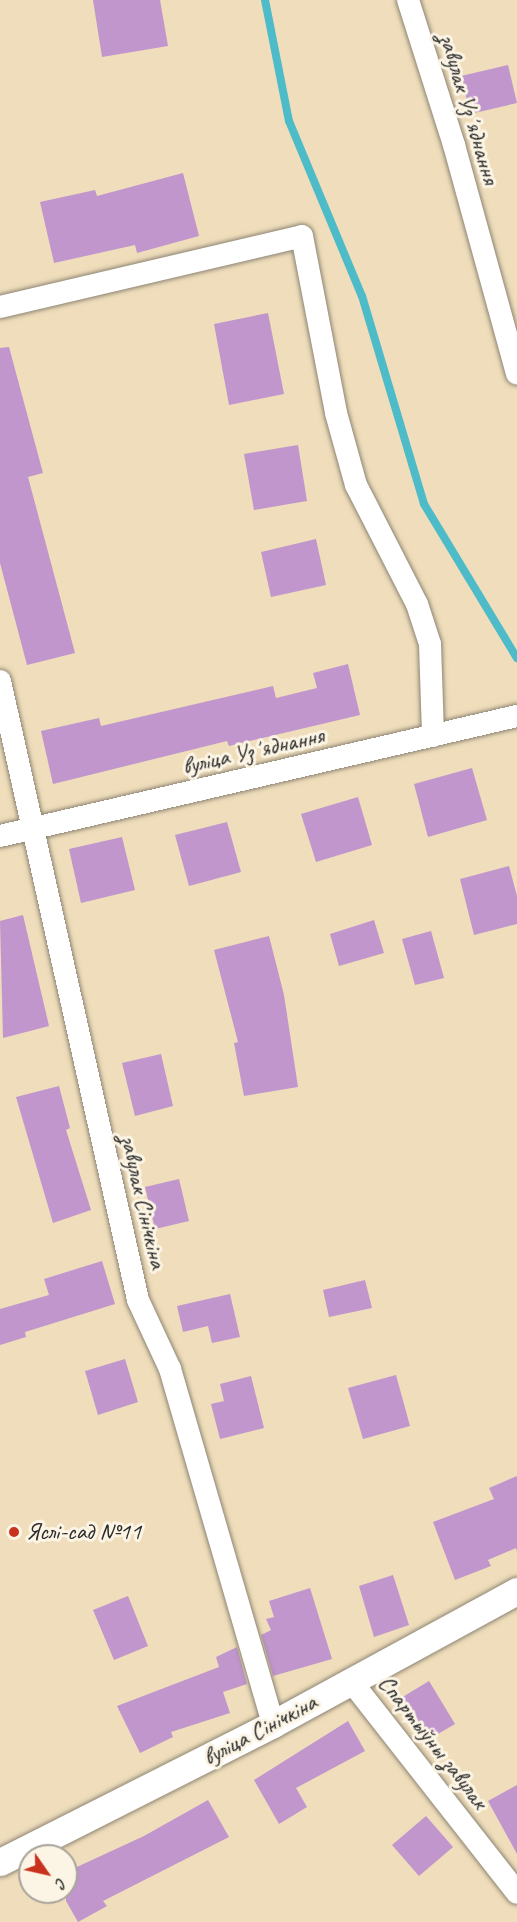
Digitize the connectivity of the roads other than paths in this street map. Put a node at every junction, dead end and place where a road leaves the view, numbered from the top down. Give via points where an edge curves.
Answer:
1 (408, 0) edge
2 (0, 307) edge
3 (517, 373) edge
4 (0, 681) edge
5 (517, 716) edge
6 (433, 736) junction
7 (30, 828) junction
8 (0, 836) edge
9 (517, 1591) edge
10 (351, 1681) junction
11 (273, 1724) junction
12 (0, 1862) edge
13 (517, 1893) edge

1 - 3 street, завулак Узʼяднання via 454,145
2 - 6 street via 302,236 336,413 356,485 417,604 430,644
4 - 7 street, завулак Сінічкіна
5 - 6 street, вуліца Узʼяднання
6 - 7 street, вуліца Узʼяднання
7 - 8 street, вуліца Узʼяднання
7 - 11 street, завулак Сінічкіна via 138,1300 170,1369
9 - 10 street, вуліца Сінічкіна
10 - 11 street, вуліца Сінічкіна
10 - 13 street, Спартыўны завулак
11 - 12 street, вуліца Сінічкіна

